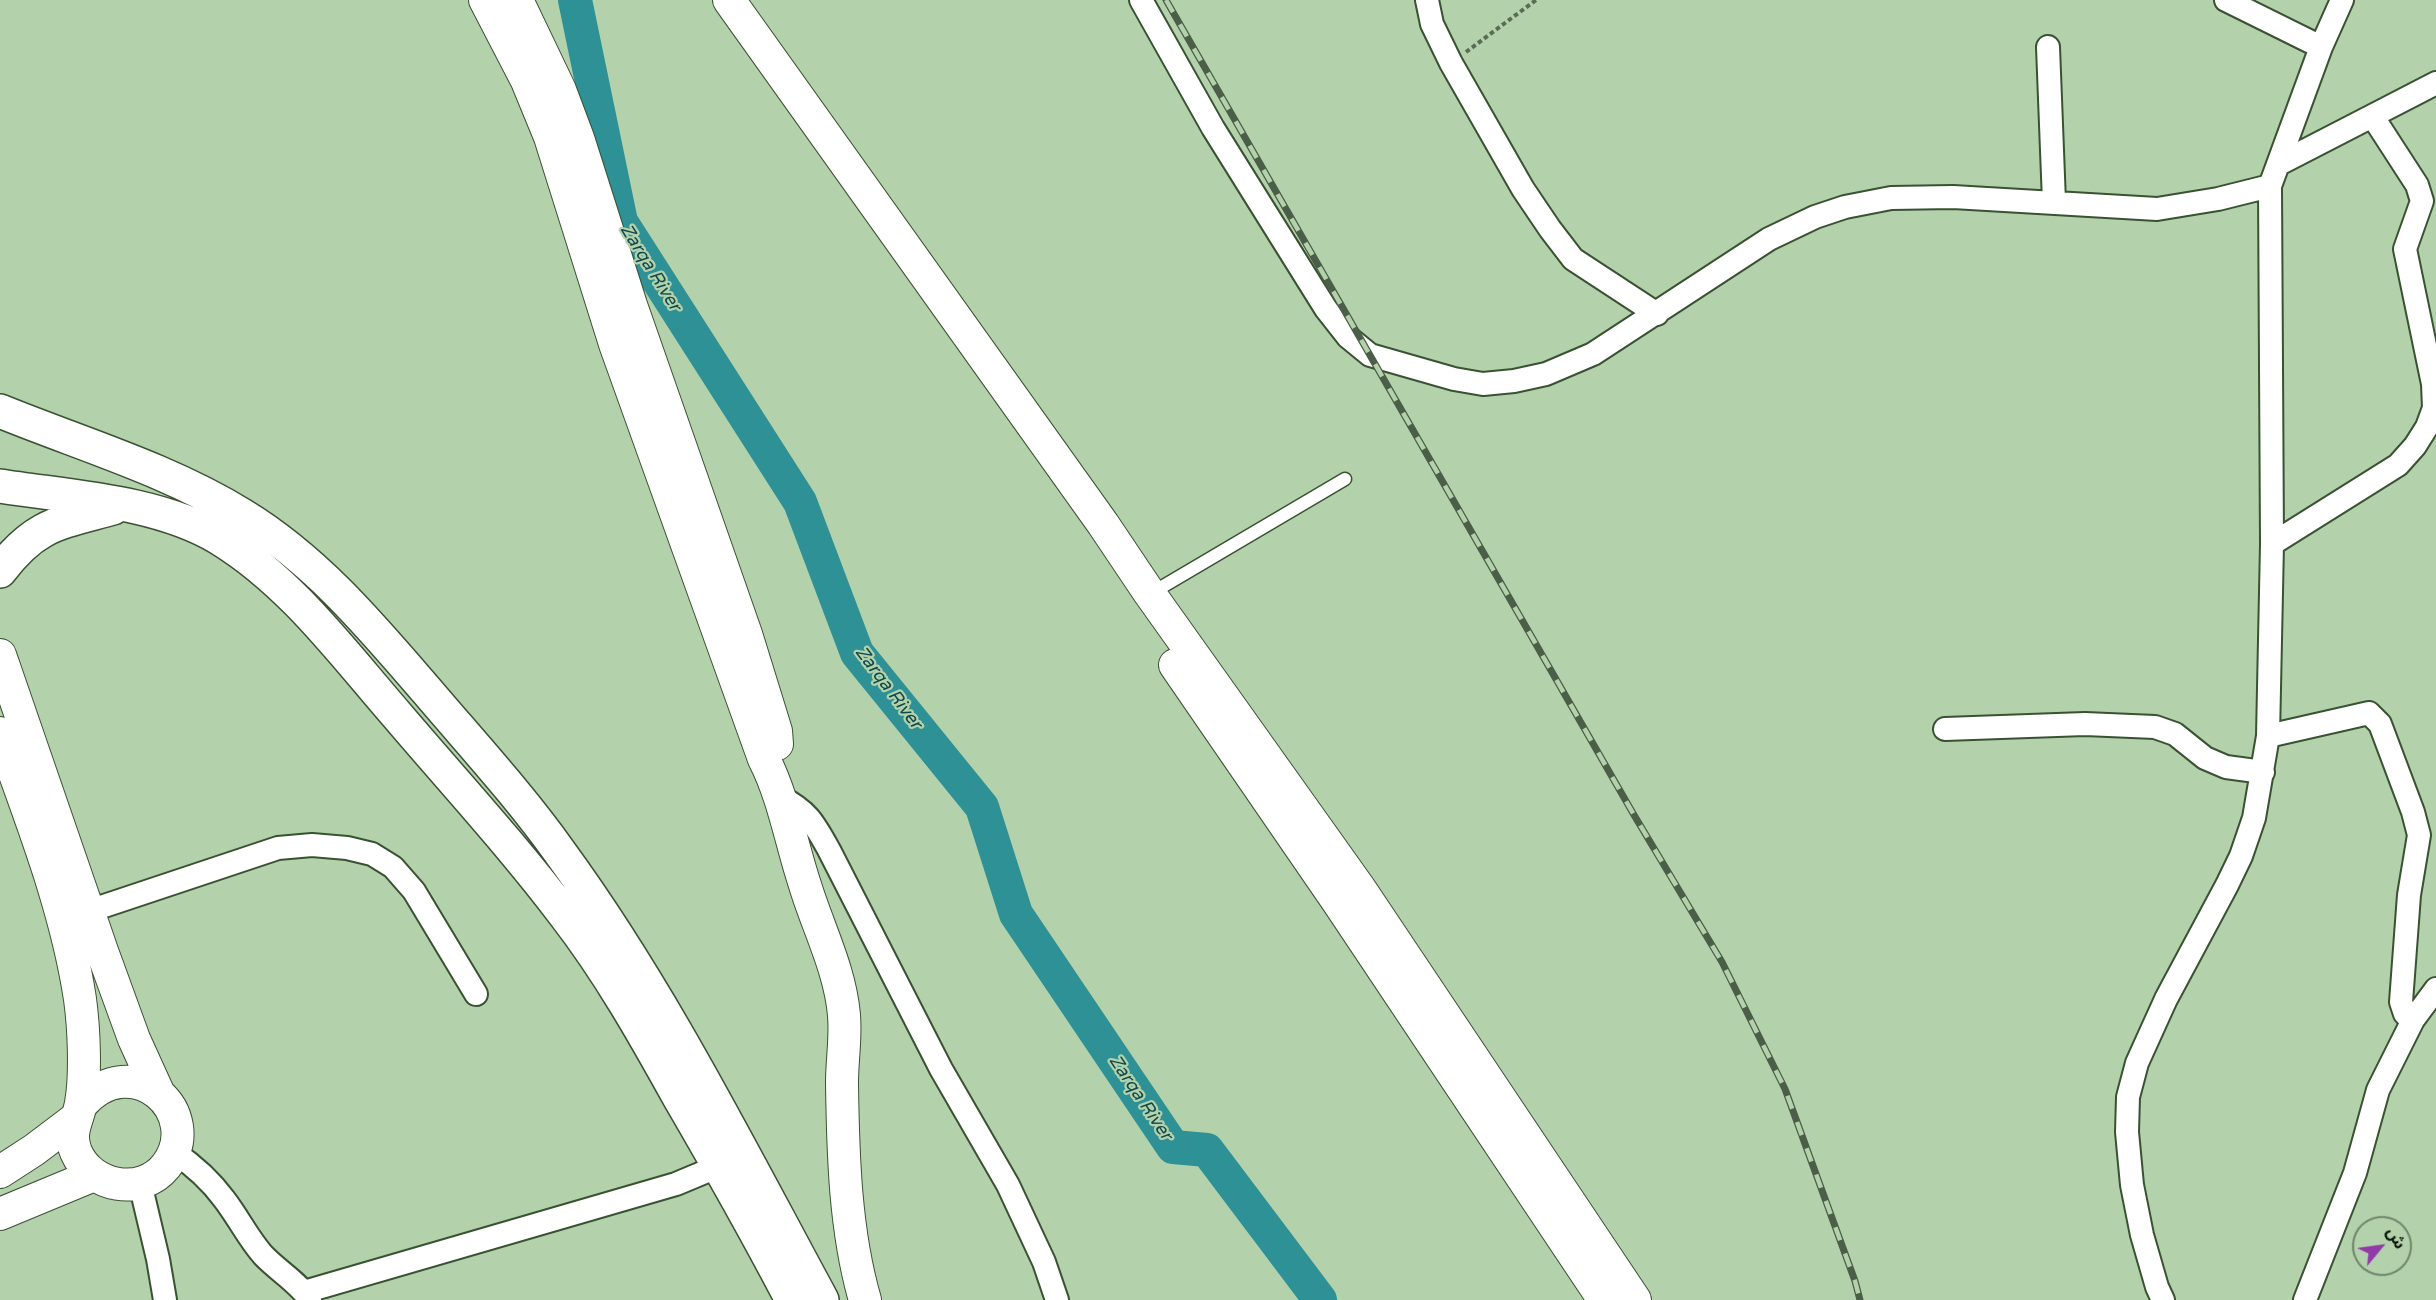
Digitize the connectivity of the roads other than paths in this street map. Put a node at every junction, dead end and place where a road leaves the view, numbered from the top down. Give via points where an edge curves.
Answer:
1 (485, 0) edge
2 (516, 0) edge
3 (706, 0) edge
4 (729, 0) edge
5 (1141, 0) edge
6 (1427, 0) edge
7 (2226, 0) edge
8 (2342, 0) edge
9 (2048, 46) dead end
10 (2321, 47) junction
11 (2436, 83) edge
12 (2373, 117) junction
13 (2281, 163) junction
14 (2270, 186) junction
15 (2054, 202) junction
16 (1657, 314) junction
17 (0, 411) edge
18 (1345, 479) dead end
19 (0, 486) edge
20 (123, 506) junction
21 (2272, 544) junction
22 (0, 571) edge
23 (1141, 599) junction
24 (0, 655) edge
25 (1945, 729) dead end
26 (0, 733) edge
27 (2268, 736) junction
28 (2263, 772) junction
29 (778, 790) junction
30 (1348, 894) junction
31 (89, 911) junction
32 (2436, 989) edge
33 (477, 994) dead end
34 (2413, 1020) junction
35 (159, 1094) junction
36 (78, 1112) junction
37 (174, 1152) junction
38 (719, 1166) junction
39 (0, 1172) edge
40 (94, 1175) junction
41 (140, 1183) junction
42 (0, 1214) edge
43 (856, 1293) edge
44 (307, 1296) edge
45 (165, 1300) edge
46 (792, 1300) edge
47 (822, 1300) edge
48 (1057, 1300) edge
49 (1604, 1300) edge
50 (1635, 1300) edge
51 (2163, 1300) edge
52 (2305, 1300) edge

1 - 29 street via 527,81 550,137 615,344
2 - 29 street via 574,128 746,634 776,731
3 - 23 street via 940,328
4 - 23 street via 1103,524
5 - 16 street via 1213,128 1326,309 1348,337 1370,355 1454,379 1483,384 1514,381 1546,374 1593,354
6 - 16 street via 1432,24 1451,63 1523,189 1573,259
7 - 10 street
8 - 10 street
9 - 15 street
10 - 13 street
11 - 12 street
12 - 13 street
12 - 21 street via 2417,185 2422,201 2405,249 2433,384 2434,408 2427,427 2398,465
13 - 14 street
14 - 15 street via 2157,209
14 - 21 street
15 - 16 street via 1901,198 1845,207 1769,240
17 - 47 main road via 150,470 242,515 284,544 363,617 507,784 566,861 646,980 686,1046
18 - 23 lane
19 - 20 main road
20 - 22 main road via 34,534 16,549
20 - 38 main road via 177,518 218,538 262,569 304,608 567,916 624,1001
21 - 27 street
23 - 30 street
24 - 31 street
25 - 28 street via 2085,724 2155,727 2175,734 2216,763
26 - 36 street via 55,890 70,946 83,1044
27 - 28 street
27 - 34 street via 2369,713 2380,724 2419,835 2409,895 2401,1002 2405,1014
28 - 51 street via 2241,856 2166,999 2137,1064 2128,1097 2132,1185 2142,1235
29 - 43 street via 838,982 844,1014 844,1150
29 - 48 street via 812,818 941,1069 1008,1185
30 - 49 street
30 - 50 street
31 - 33 street via 278,848 347,848 372,854 393,867 414,891
31 - 35 street via 134,1039
32 - 34 street
34 - 52 street via 2378,1090 2348,1195
35 - 36 street via 132,1081 117,1081 91,1094
35 - 37 street via 175,1120
36 - 39 street via 34,1150
36 - 40 street via 73,1134 75,1150
37 - 41 street via 154,1176
37 - 44 street via 214,1187 264,1257
38 - 44 street via 676,1184
38 - 46 main road
40 - 41 street via 124,1185
40 - 42 street
41 - 45 street

